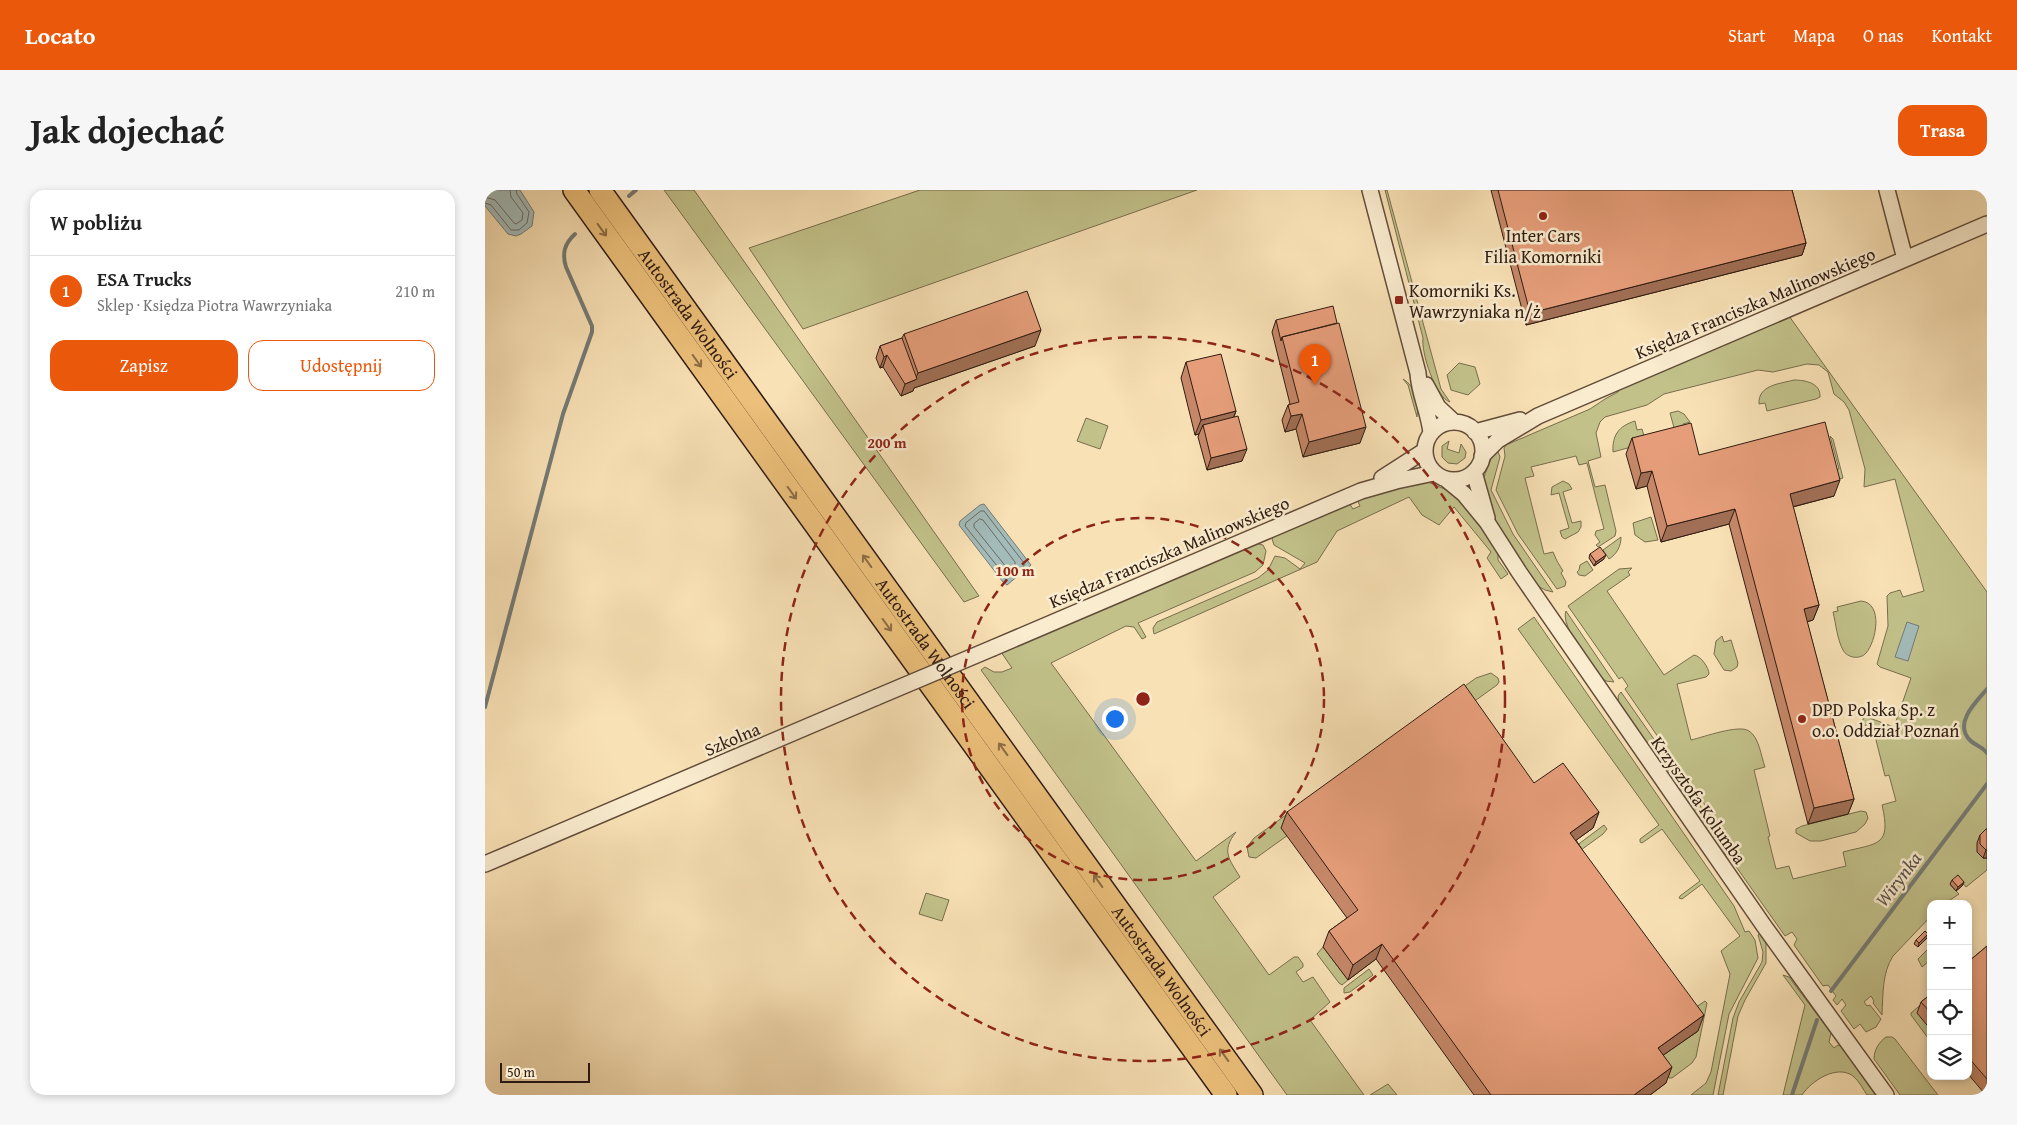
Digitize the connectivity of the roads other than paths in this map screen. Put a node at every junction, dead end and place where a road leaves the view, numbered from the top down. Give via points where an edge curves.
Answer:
1 (574, 190) edge
2 (600, 190) edge
3 (1370, 190) edge
4 (1887, 190) edge
5 (1987, 224) edge
6 (1905, 259) junction
7 (1418, 373) junction
8 (1538, 416) junction
9 (1454, 422) junction
10 (1475, 432) junction
11 (1431, 433) junction
12 (1425, 451) junction
13 (1482, 456) junction
14 (1474, 472) junction
15 (1440, 476) junction
16 (1361, 491) junction
17 (1487, 522) junction
18 (993, 648) joint
19 (485, 864) edge
20 (1226, 1095) edge
21 (1252, 1095) edge
22 (1886, 1095) edge

1 -> 20 highway, Autostrada Wolności
21 -> 2 highway, Autostrada Wolności
3 - 7 street
4 - 6 street
5 - 6 street, Księdza Franciszka Malinowskiego
6 - 8 street, Księdza Franciszka Malinowskiego
7 - 9 street via 1438,407
7 - 11 street
8 - 10 street, Księdza Franciszka Malinowskiego
8 - 13 street, Księdza Franciszka Malinowskiego via 1498,440
9 - 10 street
9 - 11 street
10 - 13 street via 1482,447
11 - 12 street
12 - 15 street via 1426,460
12 - 16 street, Księdza Franciszka Malinowskiego
13 - 14 street
14 - 15 street via 1461,479
14 - 17 street, Krzysztofa Kolumba
15 - 16 street, Księdza Franciszka Malinowskiego via 1396,480
15 - 17 street, Krzysztofa Kolumba via 1464,494
16 - 18 street, Księdza Franciszka Malinowskiego
17 - 22 street, Krzysztofa Kolumba via 1758,917
18 - 19 street, Szkolna, bridge

